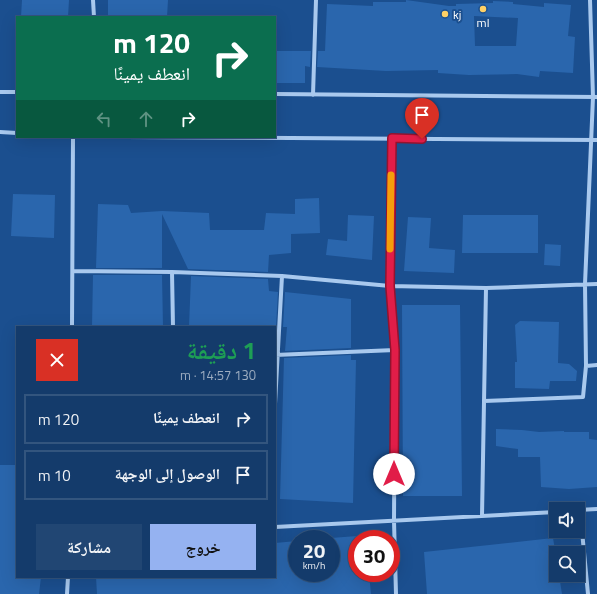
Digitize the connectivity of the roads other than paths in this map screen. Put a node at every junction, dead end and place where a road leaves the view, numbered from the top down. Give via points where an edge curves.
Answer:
1 (93, 0) edge
2 (316, 0) edge
3 (590, 0) edge
4 (94, 16) edge
5 (0, 92) edge
6 (16, 92) edge
7 (276, 94) edge
8 (313, 95) junction
9 (595, 97) edge
10 (0, 132) edge
11 (16, 133) edge
12 (73, 138) edge
13 (276, 138) edge
14 (392, 138) junction
15 (592, 140) junction
16 (597, 140) edge
17 (73, 271) junction
18 (172, 272) junction
19 (282, 276) junction
20 (585, 284) junction
21 (597, 284) edge
22 (390, 286) junction
23 (486, 288) junction
24 (72, 326) edge
25 (173, 326) edge
26 (395, 350) junction
27 (276, 355) edge
28 (597, 365) edge
29 (586, 366) junction
30 (484, 401) junction
31 (597, 509) edge
32 (585, 510) edge
33 (549, 512) edge
34 (482, 516) junction
35 (394, 521) junction
36 (276, 527) edge
37 (582, 538) edge
38 (68, 578) edge
39 (67, 594) edge
40 (396, 594) edge
41 (588, 594) edge

1 - 4 street
2 - 8 street
3 - 9 street
5 - 6 street
7 - 8 street
8 - 9 street
9 - 15 street
10 - 11 street
12 - 17 street
13 - 14 street
14 - 15 street
14 - 22 street
15 - 16 street
15 - 20 street
17 - 18 street
17 - 24 street
18 - 19 street
18 - 25 street
19 - 22 street
19 - 27 street
20 - 21 street
20 - 23 street
20 - 29 street
22 - 23 street
22 - 26 street
23 - 30 street
26 - 27 street
26 - 35 street
28 - 29 street
29 - 30 street via 583,397
30 - 34 street
31 - 32 street
33 - 34 street
34 - 35 street
35 - 36 street
35 - 40 street
37 - 41 street
38 - 39 street

